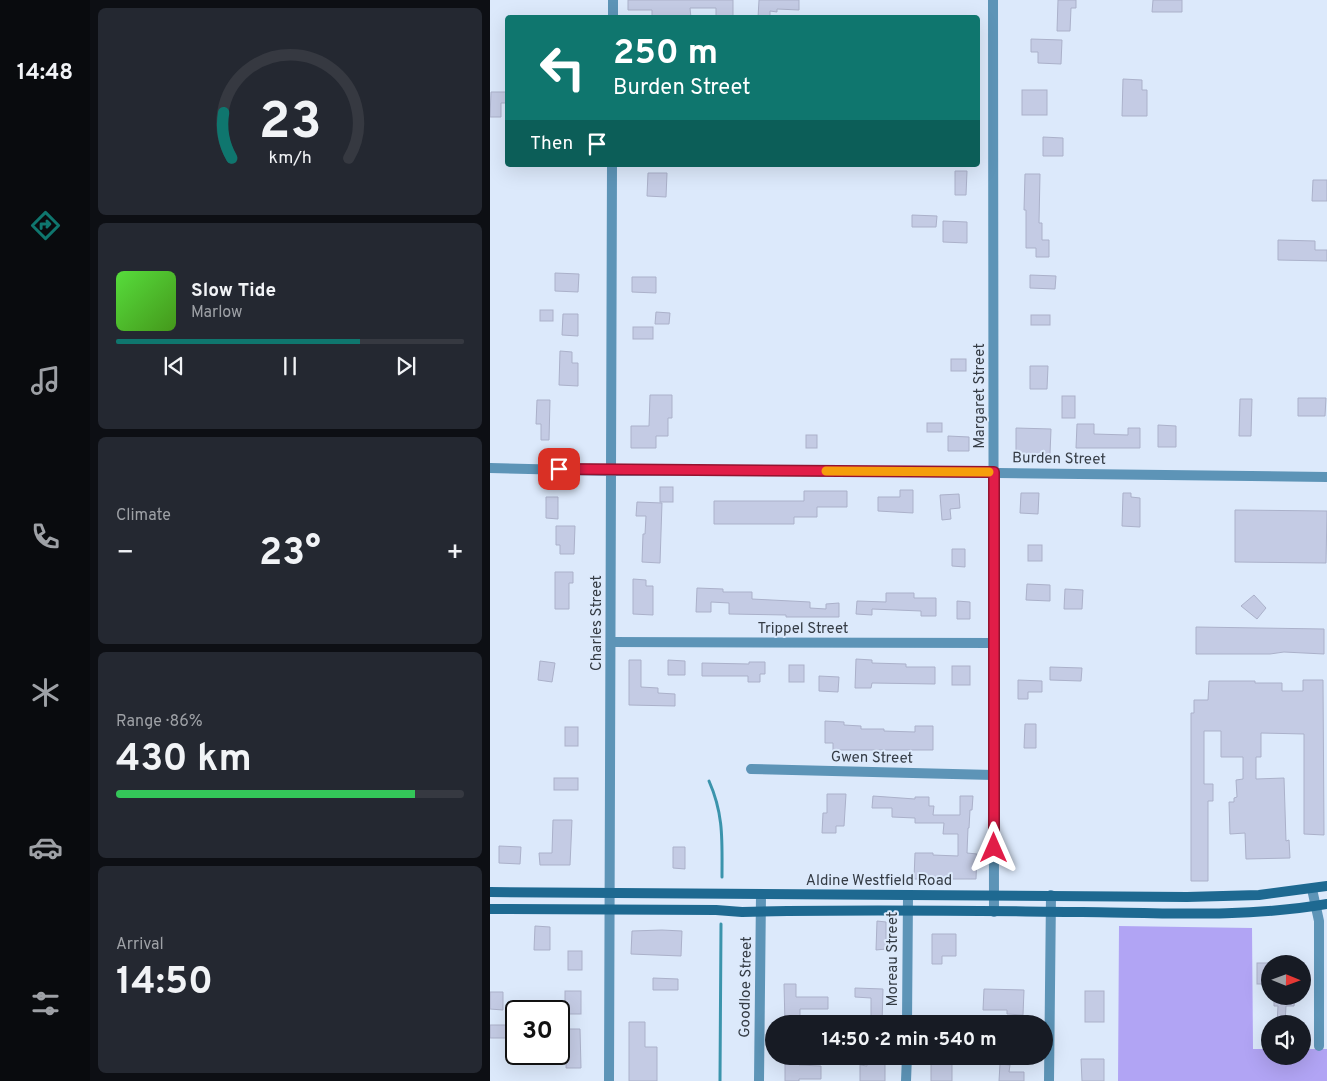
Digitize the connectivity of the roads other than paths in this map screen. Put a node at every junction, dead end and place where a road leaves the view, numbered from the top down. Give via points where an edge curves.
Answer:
1 (613, 0) edge
2 (993, 0) edge
3 (613, 15) edge
4 (612, 167) edge
5 (490, 468) edge
6 (612, 471) junction
7 (994, 472) junction
8 (1327, 477) edge
9 (611, 642) junction
10 (994, 643) junction
11 (751, 769) dead end
12 (994, 775) junction
13 (1327, 886) edge
14 (1312, 889) junction
15 (490, 892) edge
16 (610, 894) junction
17 (761, 894) junction
18 (908, 895) junction
19 (994, 895) junction
20 (1051, 895) junction
21 (1187, 897) junction
22 (1322, 905) edge
23 (490, 909) edge
24 (610, 911) junction
25 (761, 912) junction
26 (908, 912) junction
27 (994, 912) junction
28 (1051, 912) junction
29 (1186, 914) junction
30 (907, 1015) edge
31 (1319, 1046) dead end
32 (907, 1065) edge
33 (610, 1081) edge
34 (759, 1081) edge
35 (906, 1081) edge
36 (1049, 1081) edge

1 - 3 street
2 - 7 street, Margaret Street
4 - 6 street, Charles Street
5 - 6 street, Burden Street
6 - 7 street, Burden Street
6 - 9 street, Charles Street
7 - 8 street, Burden Street
7 - 10 street, Margaret Street
9 - 10 street, Trippel Street
9 - 16 street, Charles Street
10 - 12 street, Margaret Street
11 - 12 street, Gwen Street
12 - 19 street, Margaret Street
13 - 14 main road, Aldine Westfield Road
14 - 21 main road, Aldine Westfield Road via 1259,895
14 - 22 street
15 - 16 main road, Aldine Westfield Road
16 - 17 main road, Aldine Westfield Road
16 - 24 street, Charles Street
17 - 18 main road, Aldine Westfield Road
17 - 25 street, Goodloe Street
18 - 19 main road, Aldine Westfield Road
18 - 26 street, Moreau Street
19 - 20 main road, Aldine Westfield Road
19 - 27 street, Margaret Street
20 - 21 main road, Aldine Westfield Road
20 - 28 street
21 - 29 main road
22 - 29 main road
22 - 31 street via 1319,921
23 - 24 main road
24 - 25 main road
24 - 33 street, Charles Street
25 - 26 main road
25 - 34 street, Goodloe Street
26 - 27 main road
26 - 30 street, Moreau Street
27 - 28 main road
28 - 29 main road
28 - 36 street
32 - 35 street

